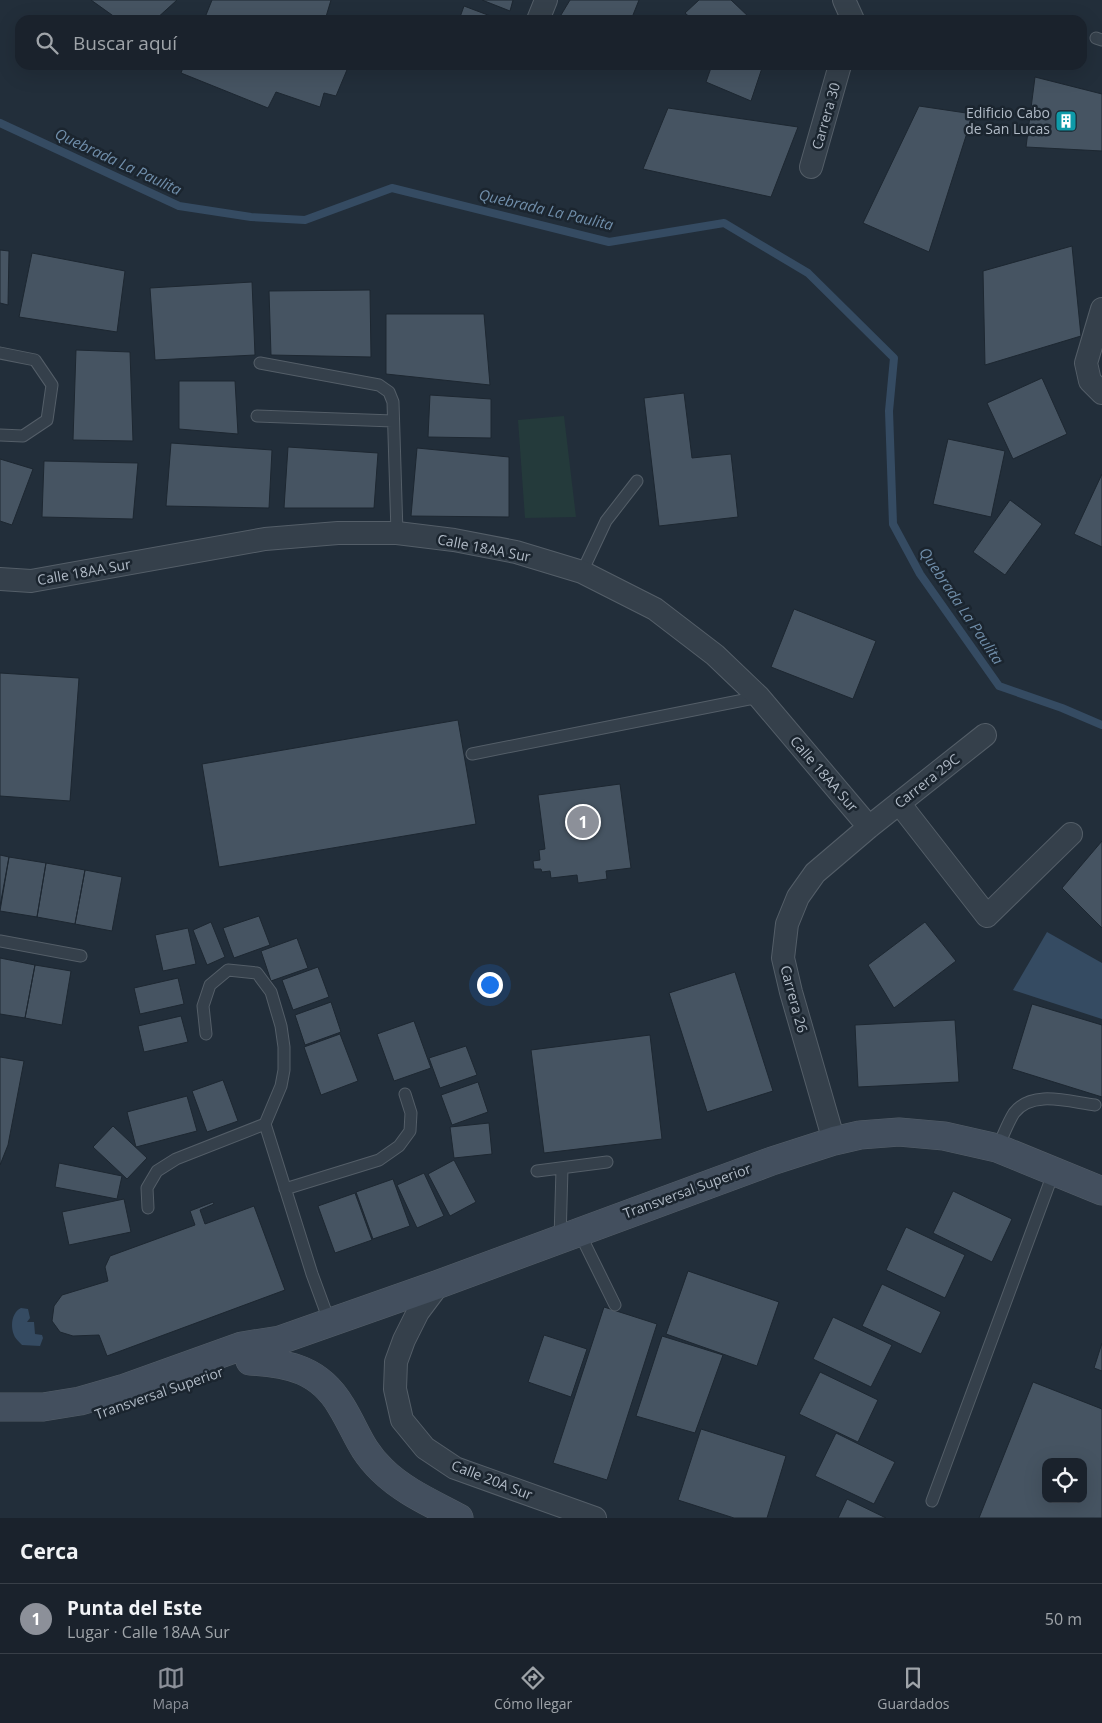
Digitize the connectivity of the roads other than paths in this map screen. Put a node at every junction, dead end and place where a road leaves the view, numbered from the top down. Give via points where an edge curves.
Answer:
1 (546, 0) edge
2 (844, 0) edge
3 (540, 15) edge
4 (851, 15) edge
5 (839, 70) edge
6 (811, 167) dead end
7 (1102, 309) edge
8 (0, 353) edge
9 (260, 363) dead end
10 (1096, 387) edge
11 (257, 416) dead end
12 (393, 421) junction
13 (0, 435) edge
14 (637, 481) dead end
15 (397, 533) junction
16 (582, 572) junction
17 (0, 579) edge
18 (759, 697) junction
19 (985, 735) dead end
20 (472, 754) dead end
21 (900, 803) junction
22 (869, 826) junction
23 (1071, 834) dead end
24 (0, 941) edge
25 (81, 956) dead end
26 (206, 1034) dead end
27 (405, 1094) dead end
28 (1095, 1105) dead end
29 (265, 1124) junction
30 (834, 1141) junction
31 (997, 1148) junction
32 (607, 1162) dead end
33 (562, 1169) junction
34 (1054, 1170) junction
35 (537, 1171) dead end
36 (285, 1189) junction
37 (1102, 1190) edge
38 (148, 1208) dead end
39 (569, 1235) junction
40 (439, 1284) junction
41 (615, 1305) dead end
42 (330, 1323) junction
43 (280, 1340) junction
44 (250, 1361) junction
45 (0, 1407) edge
46 (0, 1426) edge
47 (932, 1501) dead end
48 (459, 1518) edge
49 (595, 1518) edge

1 - 3 street
2 - 4 street
5 - 6 street, Carrera 30
7 - 10 street via 1086,363
8 - 13 lane via 35,360 52,385 47,420 23,436
9 - 12 lane via 379,385 389,392 393,402
11 - 12 lane
12 - 15 lane
14 - 16 lane via 606,521
15 - 16 street, Calle 18AA Sur via 516,552
15 - 17 street, Calle 18AA Sur via 338,533 265,539 31,581
16 - 18 street, Calle 18AA Sur via 655,610 714,655
18 - 20 lane
18 - 22 street, Calle 18AA Sur
19 - 21 street, Carrera 29C
21 - 22 street, Carrera 29C
21 - 23 street via 988,916
22 - 30 street, Carrera 26 via 815,873 798,897 787,924 783,958
24 - 25 lane
26 - 29 lane via 203,1006 210,985 228,970 257,974 271,992 284,1047 284,1070
27 - 36 lane via 411,1113 410,1131 399,1146 379,1160
28 - 31 lane via 1046,1098 1026,1102 1015,1113
29 - 36 lane
29 - 38 lane via 176,1159 157,1171 147,1188
30 - 31 main road, Transversal Superior via 899,1132 944,1136
30 - 39 main road, Transversal Superior
31 - 34 main road, Transversal Superior
32 - 33 lane
33 - 35 lane
33 - 39 lane
34 - 37 main road, Transversal Superior
34 - 47 lane
36 - 42 lane
39 - 40 main road, Transversal Superior
39 - 41 lane
40 - 42 main road, Transversal Superior
40 - 49 street, Calle 20A Sur via 418,1312 396,1362 395,1389 402,1420 425,1448 455,1468
42 - 43 main road, Transversal Superior
43 - 44 main road, Transversal Superior
43 - 45 main road, Transversal Superior via 242,1346 80,1401 43,1407
44 - 46 main road, Transversal Superior via 84,1419 46,1425
44 - 48 main road via 274,1362 310,1374 329,1389 365,1451 382,1471 403,1487

